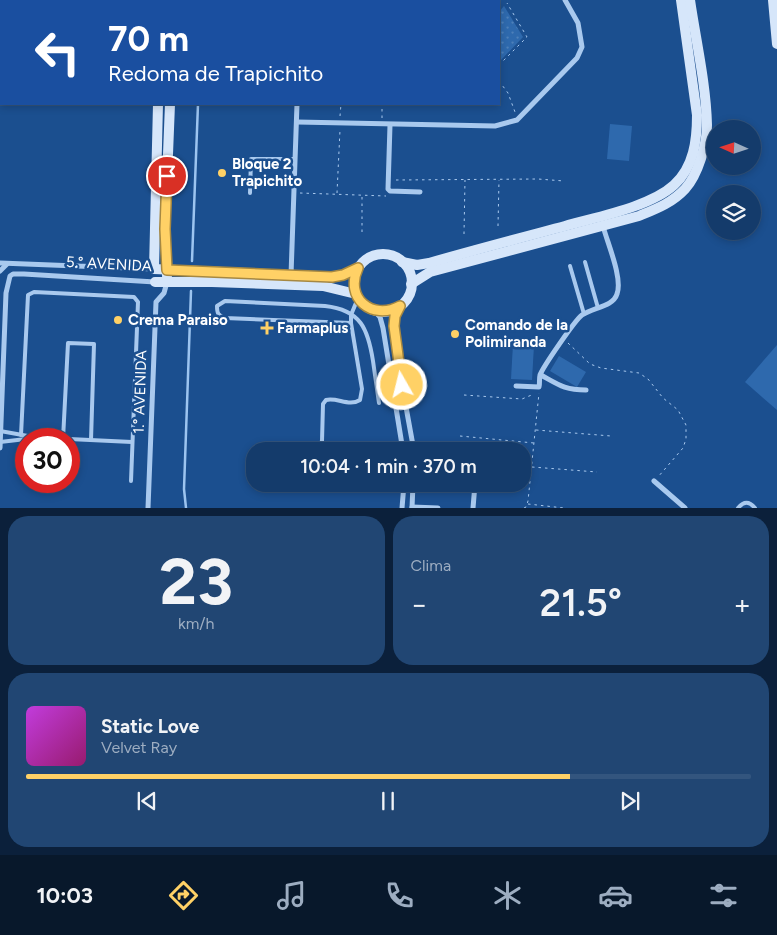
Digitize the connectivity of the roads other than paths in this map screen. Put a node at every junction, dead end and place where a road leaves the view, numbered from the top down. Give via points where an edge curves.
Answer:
1 (565, 0) edge
2 (681, 0) edge
3 (690, 0) edge
4 (773, 0) edge
5 (777, 44) edge
6 (158, 105) edge
7 (170, 105) edge
8 (297, 105) edge
9 (297, 122) junction
10 (390, 125) junction
11 (295, 159) junction
12 (420, 192) dead end
13 (250, 193) dead end
14 (601, 221) junction
15 (402, 262) junction
16 (585, 262) dead end
17 (0, 263) edge
18 (7, 264) junction
19 (570, 266) dead end
20 (358, 268) junction
21 (154, 269) junction
22 (0, 270) edge
23 (167, 270) junction
24 (291, 275) junction
25 (155, 282) joint
26 (168, 282) junction
27 (411, 284) junction
28 (357, 296) junction
29 (400, 306) junction
30 (598, 308) junction
31 (374, 310) junction
32 (584, 314) junction
33 (351, 315) junction
34 (350, 323) junction
35 (540, 374) junction
36 (516, 386) dead end
37 (586, 390) dead end
38 (379, 403) dead end
39 (21, 428) edge
40 (64, 428) edge
41 (0, 431) edge
42 (15, 434) edge
43 (15, 440) edge
44 (80, 440) edge
45 (91, 440) junction
46 (0, 442) edge
47 (132, 442) junction
48 (321, 442) edge
49 (401, 442) edge
50 (412, 442) edge
51 (0, 448) edge
52 (131, 481) dead end
53 (654, 481) road end
54 (403, 492) edge
55 (413, 492) edge
56 (474, 492) edge
57 (403, 497) junction
58 (412, 497) junction
59 (412, 507) edge
60 (148, 508) edge
61 (402, 508) edge
62 (438, 508) edge
63 (473, 508) edge
64 (685, 508) edge
65 (738, 508) edge
66 (755, 508) edge

1 - 10 street via 578,23 582,47 577,58 518,120 495,126
2 - 14 street via 697,115 692,157 684,174 664,194
3 - 14 street via 707,127 699,164 686,188 659,208
4 - 5 street
6 - 21 street
7 - 23 street via 165,229
8 - 9 street
9 - 10 street
9 - 11 street
10 - 12 street via 387,186 390,191
11 - 13 lane via 251,159
11 - 24 street
14 - 15 street via 430,263
14 - 27 street via 430,272
14 - 30 street via 618,277 618,292 610,303
15 - 20 street via 382,254 369,258
15 - 27 street via 411,276
16 - 30 lane
17 - 18 street
18 - 21 street
18 - 22 street
19 - 32 lane
20 - 24 street, 5.° AVENIDA via 332,277
20 - 28 street via 354,280
21 - 23 street, 5.° AVENIDA
23 - 24 street, 5.° AVENIDA
23 - 26 street
25 - 26 street, 5.° AVENIDA
25 - 41 street, 5.° AVENIDA via 24,274 10,276 6,293
26 - 28 street, 5.° AVENIDA via 323,286
26 - 60 street, 1.° AVENIDA via 156,302
27 - 29 street via 410,292
28 - 31 street
28 - 33 lane
29 - 31 street via 385,312
29 - 50 street via 394,326
30 - 32 street
31 - 49 street via 383,328
32 - 35 street
33 - 34 lane
33 - 34 lane via 325,306 225,301 217,306 217,312 225,318
33 - 38 lane via 364,326 369,337
34 - 48 lane via 362,388 360,400 354,403 326,400
35 - 36 street via 539,390
35 - 37 street via 571,390
39 - 47 lane via 28,295 34,292 129,296 138,302
40 - 45 lane via 68,343 94,344
41 - 42 lane
41 - 46 street
43 - 46 lane
44 - 45 lane
45 - 47 lane
46 - 51 street
47 - 52 lane
53 - 64 street
54 - 57 street
55 - 58 street
56 - 63 street
57 - 58 street
57 - 61 street
58 - 59 street
59 - 62 street
65 - 66 lane via 747,502

